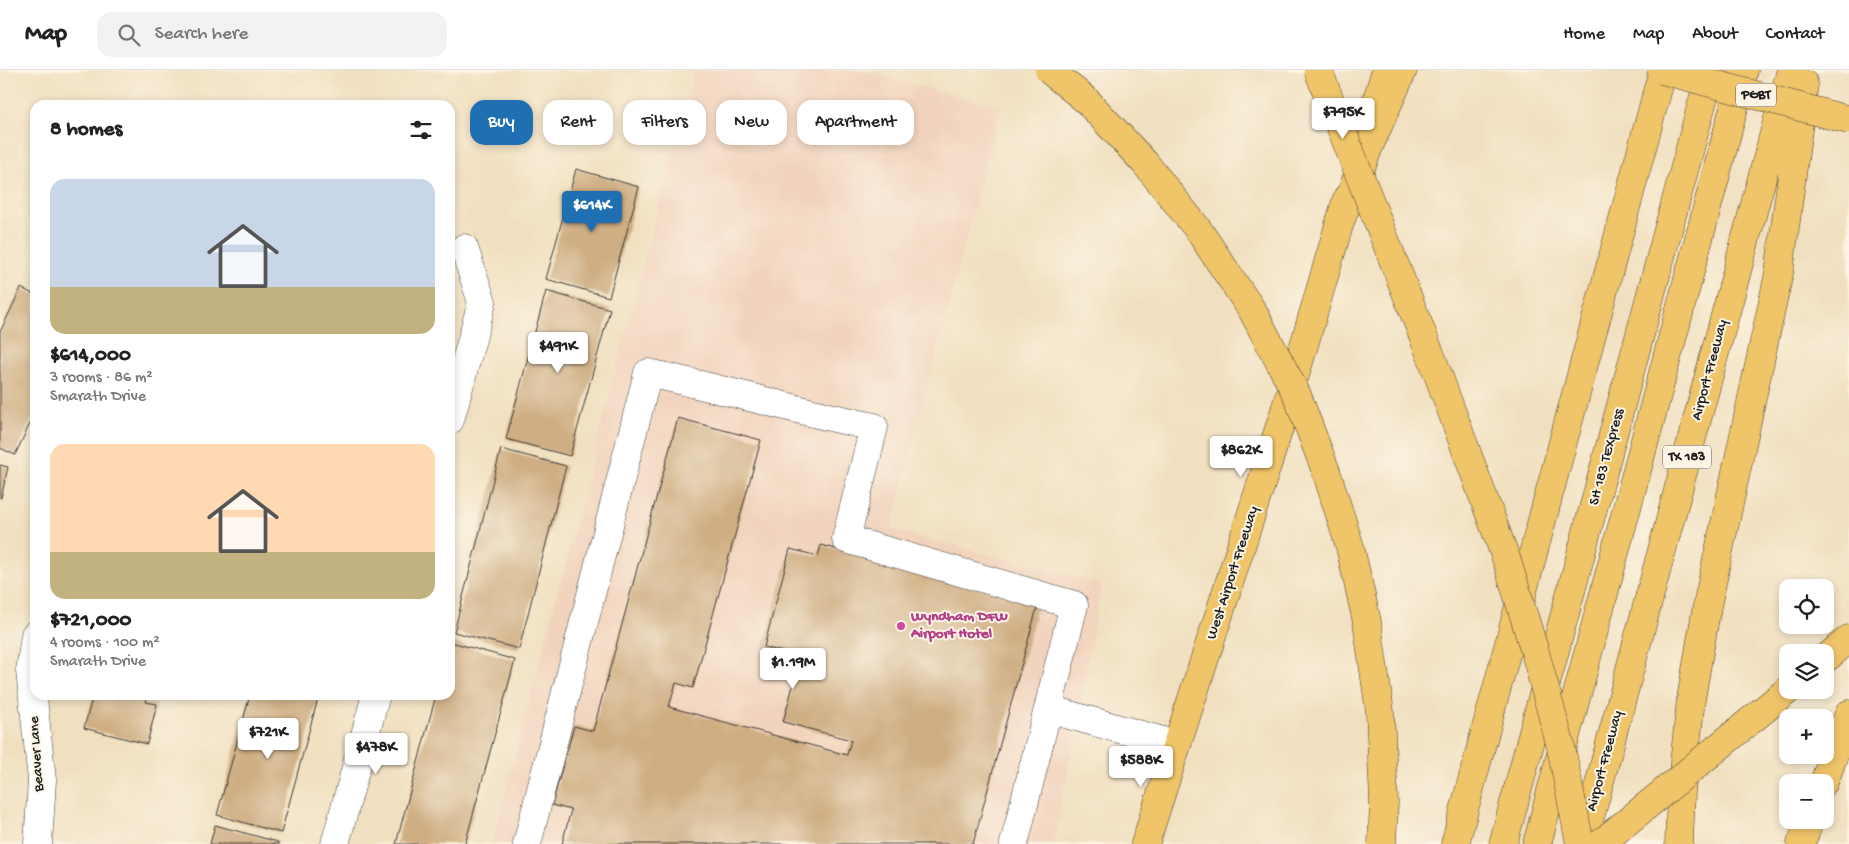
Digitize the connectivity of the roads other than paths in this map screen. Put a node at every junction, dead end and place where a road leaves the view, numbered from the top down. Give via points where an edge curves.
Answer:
1 (1049, 70) edge
2 (1318, 70) edge
3 (1386, 70) edge
4 (1403, 70) edge
5 (1663, 70) edge
6 (1711, 70) edge
7 (1744, 70) edge
8 (1791, 70) edge
9 (1806, 70) edge
10 (1849, 120) edge
11 (1340, 222) junction
12 (464, 248) dead end
13 (455, 389) edge
14 (1849, 639) edge
15 (1834, 652) edge
16 (1779, 697) edge
17 (33, 700) edge
18 (375, 700) edge
19 (1048, 709) junction
20 (1849, 714) edge
21 (1177, 745) junction
22 (1827, 774) edge
23 (1807, 829) edge
24 (38, 844) edge
25 (335, 844) edge
26 (527, 844) edge
27 (1014, 844) edge
28 (1145, 844) edge
29 (1382, 844) edge
30 (1455, 844) edge
31 (1503, 844) edge
32 (1537, 844) edge
33 (1582, 844) edge
34 (1600, 844) edge
35 (1679, 844) edge
36 (1801, 844) edge

1 - 29 main road, bridge via 1087,101 1197,228 1252,310 1297,396 1328,474 1350,547 1367,622 1380,712 1384,802
2 - 33 main road, bridge via 1508,561 1561,747
3 - 11 main road, West Airport Freeway
4 - 11 main road
5 - 10 main road, PGBT, bridge
5 - 30 main road
6 - 31 main road, SH 183 TEXpress
7 - 32 main road
8 - 33 main road, Airport Freeway / TX 183
9 - 35 main road via 1779,273 1707,606 1691,698
11 - 21 main road, West Airport Freeway via 1285,410
12 - 13 street via 482,302
14 - 15 main road
16 - 34 main road, bridge
17 - 24 street, Beaver Lane via 42,780
18 - 25 street
19 - 21 street
19 - 26 street via 1074,605 846,539 874,427 648,373
19 - 27 street
20 - 22 main road
21 - 28 main road, West Airport Freeway
23 - 36 main road

